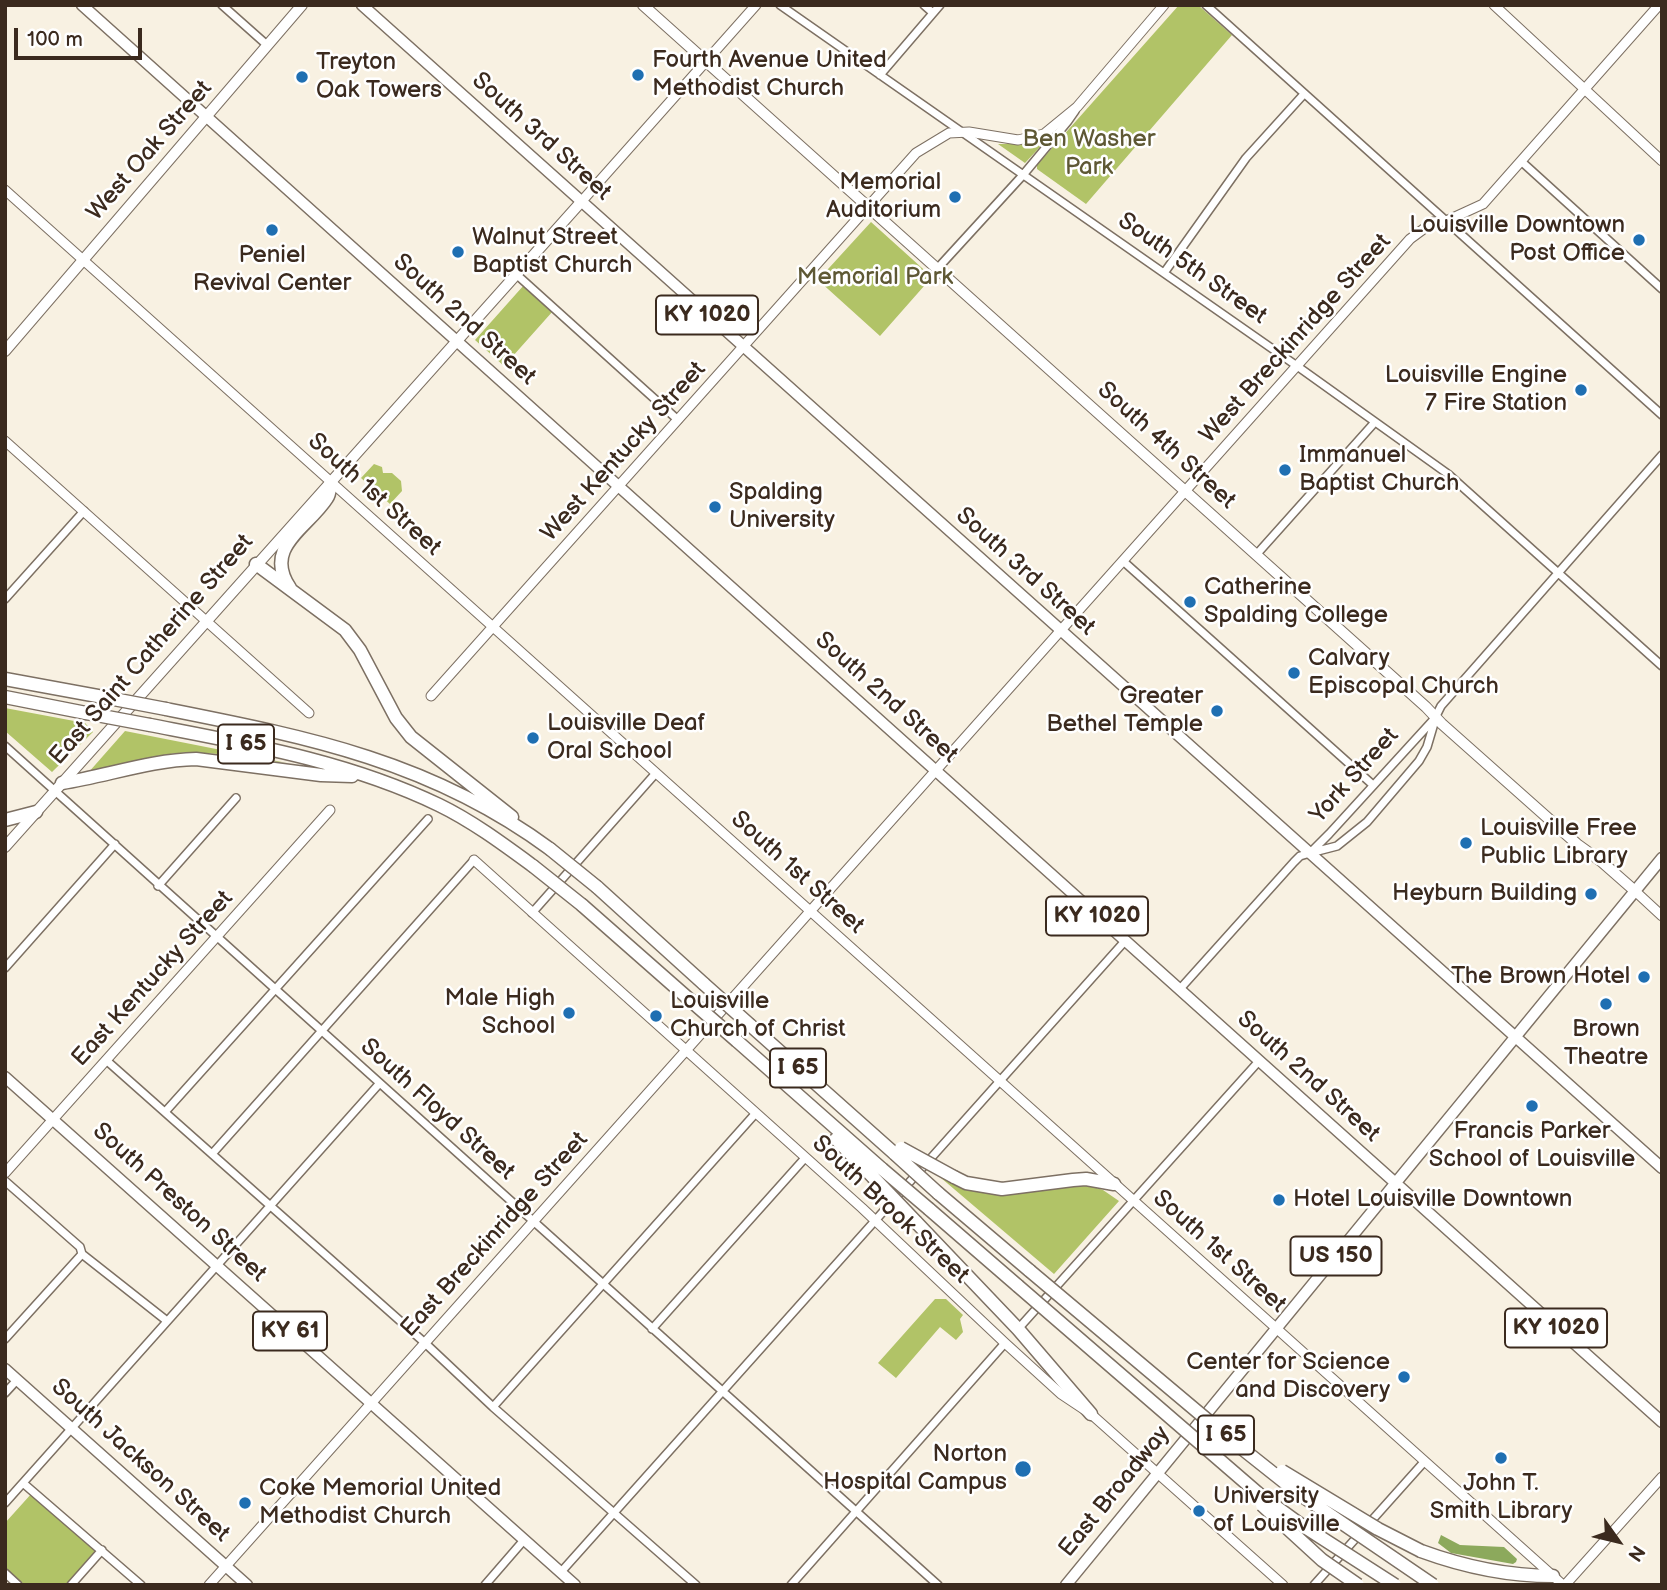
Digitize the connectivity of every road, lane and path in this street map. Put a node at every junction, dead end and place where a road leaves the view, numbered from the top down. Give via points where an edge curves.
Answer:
1 (82, 5) edge
2 (222, 5) edge
3 (302, 5) edge
4 (362, 5) edge
5 (643, 5) edge
6 (756, 5) edge
7 (780, 5) edge
8 (924, 5) edge
9 (940, 5) edge
10 (1164, 5) edge
11 (1206, 5) edge
12 (1494, 5) edge
13 (1659, 5) edge
14 (933, 13) junction
15 (268, 45) junction
16 (706, 62) junction
17 (880, 75) junction
18 (1584, 91) junction
19 (1304, 94) junction
20 (1077, 107) junction
21 (206, 117) junction
22 (963, 132) junction
23 (1662, 161) edge
24 (1522, 162) junction
25 (1023, 175) junction
26 (5, 190) edge
27 (581, 202) junction
28 (868, 207) junction
29 (1446, 221) junction
30 (84, 260) junction
31 (937, 269) junction
32 (1164, 273) junction
33 (516, 274) junction
34 (1662, 289) edge
35 (456, 341) junction
36 (743, 347) junction
37 (5, 351) edge
38 (1297, 366) junction
39 (1662, 415) edge
40 (678, 420) junction
41 (1375, 422) junction
42 (5, 441) edge
43 (1662, 455) edge
44 (331, 482) junction
45 (618, 487) junction
46 (1185, 491) junction
47 (84, 511) junction
48 (1256, 555) junction
49 (1123, 561) junction
50 (256, 564) junction
51 (1559, 573) junction
52 (290, 589) junction
53 (5, 599) edge
54 (207, 621) junction
55 (493, 627) junction
56 (1060, 631) junction
57 (1662, 666) edge
58 (5, 679) edge
59 (431, 696) dead end
60 (5, 697) edge
61 (309, 713) dead end
62 (1435, 718) junction
63 (5, 746) edge
64 (935, 771) junction
65 (340, 772) junction
66 (656, 773) junction
67 (1373, 785) junction
68 (59, 787) junction
69 (471, 793) junction
70 (236, 798) dead end
71 (330, 810) dead end
72 (36, 812) junction
73 (428, 819) dead end
74 (5, 820) edge
75 (115, 844) junction
76 (5, 847) edge
77 (1310, 853) junction
78 (1662, 858) edge
79 (474, 860) joint
80 (158, 886) junction
81 (1634, 891) junction
82 (810, 911) junction
83 (532, 913) junction
84 (1662, 916) edge
85 (216, 937) junction
86 (1125, 941) junction
87 (5, 968) edge
88 (274, 989) junction
89 (1179, 990) junction
90 (321, 1032) junction
91 (1515, 1037) junction
92 (685, 1051) junction
93 (106, 1060) junction
94 (1259, 1062) junction
95 (5, 1077) edge
96 (1000, 1083) junction
97 (379, 1084) junction
98 (165, 1112) junction
99 (755, 1114) junction
100 (53, 1119) junction
101 (898, 1151) junction
102 (212, 1154) junction
103 (805, 1158) junction
104 (1662, 1168) edge
105 (878, 1173) junction
106 (5, 1174) edge
107 (5, 1181) edge
108 (1114, 1184) junction
109 (1395, 1184) junction
110 (1134, 1201) junction
111 (270, 1206) junction
112 (874, 1220) junction
113 (533, 1222) junction
114 (82, 1254) junction
115 (217, 1265) junction
116 (602, 1284) junction
117 (167, 1321) junction
118 (652, 1329) junction
119 (1018, 1329) junction
120 (1276, 1329) junction
121 (5, 1339) edge
122 (425, 1343) junction
123 (1005, 1343) junction
124 (5, 1369) edge
125 (17, 1380) junction
126 (724, 1390) junction
127 (5, 1393) edge
128 (371, 1403) junction
129 (493, 1407) junction
130 (1090, 1414) junction
131 (1662, 1422) edge
132 (72, 1428) junction
133 (1230, 1439) junction
134 (1202, 1445) junction
135 (1424, 1462) junction
136 (1157, 1474) junction
137 (1662, 1477) edge
138 (23, 1483) junction
139 (5, 1503) edge
140 (856, 1512) junction
141 (614, 1513) junction
142 (524, 1540) junction
143 (102, 1550) junction
144 (226, 1566) junction
145 (561, 1572) junction
146 (5, 1573) edge
147 (1560, 1582) edge
148 (18, 1585) edge
149 (71, 1585) edge
150 (141, 1585) edge
151 (209, 1585) edge
152 (247, 1585) edge
153 (485, 1585) edge
154 (575, 1585) edge
155 (696, 1585) edge
156 (791, 1585) edge
157 (938, 1585) edge
158 (1066, 1585) edge
159 (1283, 1585) edge
160 (1314, 1585) edge
161 (1358, 1585) edge
162 (1395, 1585) edge
163 (1433, 1585) edge

1 - 21 main road, South 2nd Street / KY 1020
2 - 15 street
3 - 15 main road, West Oak Street
4 - 27 main road, South 3rd Street / KY 1020
5 - 16 main road, South 4th Street
6 - 16 street
7 - 17 street, South 5th Street
8 - 14 street
9 - 14 street
10 - 20 street, West Kentucky Street
11 - 19 street
12 - 18 street
13 - 18 street, West Breckinridge Street
14 - 17 street
15 - 21 main road, West Oak Street
16 - 27 street
16 - 28 main road, South 4th Street
17 - 22 street, South 5th Street
18 - 23 street
18 - 24 street, West Breckinridge Street
19 - 29 street
19 - 32 street via 1246,158
20 - 22 street, West Kentucky Street via 1051,130 1026,140
20 - 25 street, West Kentucky Street
21 - 30 main road, West Oak Street
21 - 35 main road, South 2nd Street / KY 1020
22 - 25 street, South 5th Street
22 - 28 street, West Kentucky Street via 949,132 927,145
24 - 29 street, West Breckinridge Street via 1483,204
24 - 34 street
25 - 31 street, West Kentucky Street
25 - 32 street, South 5th Street
26 - 30 street, South 1st Street
27 - 33 main road, East Saint Catherine Street
27 - 36 main road, South 3rd Street / KY 1020
28 - 31 main road, South 4th Street
28 - 36 street, West Kentucky Street
29 - 38 street, West Breckinridge Street via 1433,222 1410,239
29 - 39 street
30 - 37 main road, West Oak Street
30 - 44 street, South 1st Street
31 - 46 main road, South 4th Street
32 - 38 street, South 5th Street
33 - 35 main road, East Saint Catherine Street
33 - 40 street
35 - 44 main road, East Saint Catherine Street
35 - 45 main road, South 2nd Street / KY 1020
36 - 40 street, West Kentucky Street
36 - 56 main road, South 3rd Street / KY 1020
38 - 41 street, South 5th Street
38 - 46 street, West Breckinridge Street
40 - 45 street, West Kentucky Street
41 - 48 street
41 - 51 street, South 5th Street via 1448,474
42 - 47 street
43 - 51 street, York Street
44 - 50 main road, East Saint Catherine Street
44 - 52 highway via 328,497 282,553 281,568
44 - 55 street, South 1st Street
45 - 55 street, West Kentucky Street
45 - 64 main road, South 2nd Street / KY 1020
46 - 48 main road, South 4th Street
46 - 49 street, West Breckinridge Street
47 - 53 street
47 - 54 street
48 - 62 main road, South 4th Street
49 - 56 street, West Breckinridge Street
49 - 67 street
50 - 52 highway
50 - 54 main road, East Saint Catherine Street
51 - 57 street, South 5th Street
51 - 62 street, York Street
52 - 69 highway via 343,628 402,727
54 - 61 street
54 - 68 main road, East Saint Catherine Street
55 - 59 street
55 - 66 street, South 1st Street
56 - 64 street, West Breckinridge Street
56 - 77 main road, South 3rd Street / KY 1020
58 - 69 highway, I 65, bridge via 324,742
60 - 65 highway, I 65, bridge via 264,748
62 - 67 street, York Street
62 - 77 street via 1419,761 1367,822 1337,846
62 - 81 main road, South 4th Street
63 - 68 street, South Floyd Street
64 - 82 street, West Breckinridge Street
64 - 86 main road, South 2nd Street / KY 1020
65 - 68 highway via 187,759
65 - 105 highway, I 65, bridge via 368,777 437,804 533,866 779,1077
66 - 82 street, South 1st Street
66 - 83 street
67 - 77 street, York Street
68 - 72 main road, East Saint Catherine Street
68 - 75 street, South Floyd Street
69 - 101 highway, I 65, bridge via 494,801 597,887 846,1111
70 - 80 street
71 - 85 street, East Kentucky Street
72 - 74 highway
72 - 76 main road, East Saint Catherine Street
73 - 88 street
75 - 80 street, South Floyd Street
75 - 87 street
77 - 89 street, York Street via 1294,862
77 - 91 main road, South 3rd Street / KY 1020
78 - 81 main road, US 150
79 - 83 street, South Brook Street
79 - 90 street
80 - 85 street, South Floyd Street
81 - 84 street, South 4th Street
81 - 91 main road, US 150
82 - 92 street, East Breckinridge Street
82 - 96 street, South 1st Street
83 - 92 street, South Brook Street
85 - 88 street, South Floyd Street
85 - 93 street, East Kentucky Street
86 - 89 main road, South 2nd Street / KY 1020
86 - 96 street
88 - 90 street, South Floyd Street
88 - 98 street
89 - 94 main road, South 2nd Street / KY 1020
90 - 97 street, South Floyd Street
90 - 102 street
91 - 104 main road, South 3rd Street
91 - 109 main road, US 150
92 - 99 street, South Brook Street
92 - 113 street, East Breckinridge Street
93 - 98 street
93 - 100 street, East Kentucky Street
94 - 109 main road, South 2nd Street / KY 1020
94 - 110 street
95 - 100 main road, South Preston Street / KY 61
96 - 108 street, South 1st Street
96 - 112 street
97 - 111 street
97 - 113 street, South Floyd Street
98 - 102 street
99 - 103 street, South Brook Street
99 - 116 street
100 - 106 street, East Kentucky Street
100 - 115 main road, South Preston Street / KY 61
101 - 108 highway, bridge via 966,1183 1002,1189 1086,1179
101 - 133 highway, I 65, bridge via 939,1193
102 - 111 street
103 - 112 street, South Brook Street
103 - 118 street
105 - 119 highway, bridge via 916,1222
105 - 134 highway, I 65, bridge via 929,1209
107 - 114 street via 80,1247
108 - 110 street, South 1st Street
109 - 120 main road, US 150
109 - 131 main road, South 2nd Street / KY 1020
110 - 119 street
110 - 120 street, South 1st Street
111 - 115 street
111 - 122 street
112 - 123 street, South Brook Street
112 - 126 street
113 - 116 street, South Floyd Street
113 - 122 street, East Breckinridge Street
114 - 117 street
114 - 121 street
115 - 117 street
115 - 128 main road, South Preston Street / KY 61
116 - 118 street, South Floyd Street
116 - 129 street
117 - 132 street
118 - 126 street, South Floyd Street
119 - 130 highway
120 - 135 street, South 1st Street
120 - 136 main road, East Broadway / US 150
122 - 128 street, East Breckinridge Street
122 - 129 street
123 - 130 street, South Brook Street
123 - 140 street
124 - 125 main road, South Jackson Street
125 - 127 street
125 - 132 main road, South Jackson Street
126 - 140 street, South Floyd Street
126 - 141 street
128 - 142 main road, South Preston Street / KY 61
128 - 144 street, East Breckinridge Street
129 - 141 street
130 - 136 street, South Brook Street
132 - 138 street
132 - 144 main road, South Jackson Street
133 - 147 highway, bridge via 1421,1551 1460,1564
133 - 163 highway, I 65, bridge via 1298,1493
134 - 161 highway, bridge via 1307,1547
134 - 162 highway, I 65, bridge via 1281,1510
135 - 147 street, South 1st Street
135 - 160 street
136 - 158 main road, East Broadway / US 150
136 - 159 street, South Brook Street
137 - 147 street
138 - 139 street
138 - 143 street
140 - 156 street
140 - 157 street, South Floyd Street
141 - 145 street
141 - 155 street
142 - 145 main road, South Preston Street / KY 61
142 - 153 street
143 - 149 street
143 - 150 street
144 - 151 street, East Breckinridge Street
144 - 152 main road, South Jackson Street
145 - 154 main road, South Preston Street / KY 61
146 - 148 street

